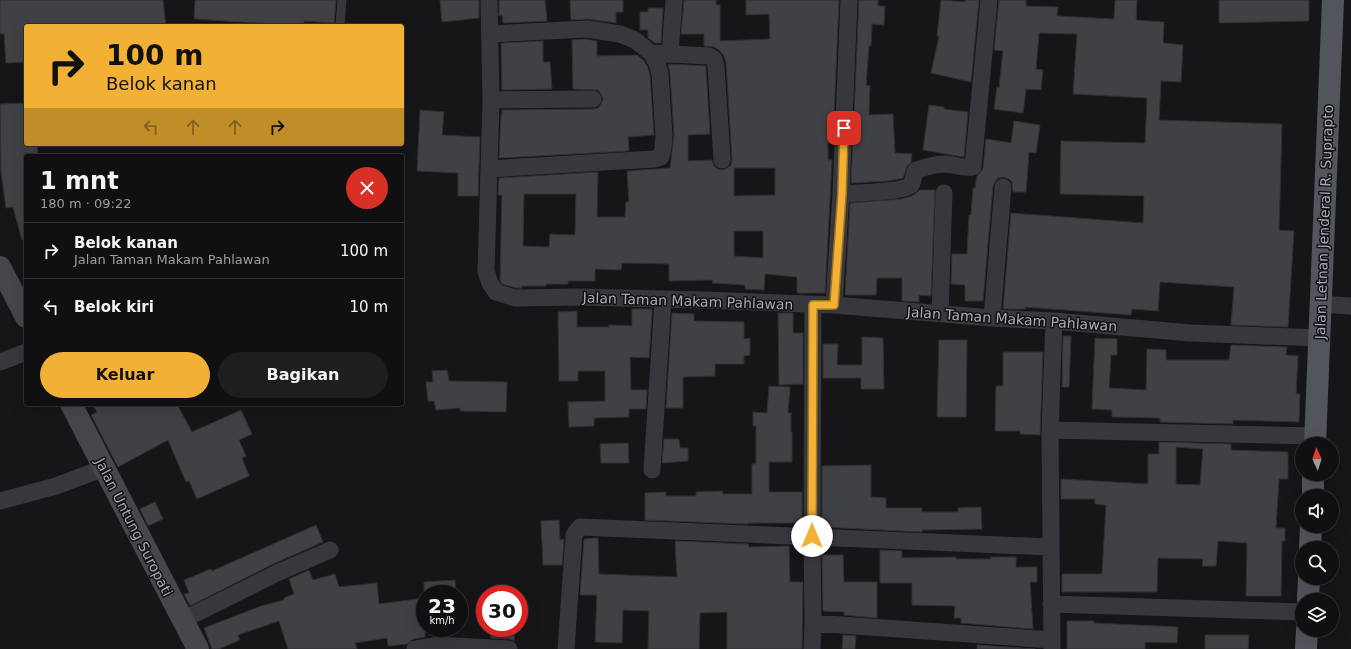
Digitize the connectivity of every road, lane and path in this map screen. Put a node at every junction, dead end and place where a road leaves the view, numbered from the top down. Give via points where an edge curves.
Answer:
1 (342, 0) edge
2 (489, 0) edge
3 (674, 0) edge
4 (849, 0) edge
5 (989, 0) edge
6 (1333, 0) edge
7 (340, 24) edge
8 (490, 34) junction
9 (651, 53) junction
10 (670, 54) junction
11 (593, 98) dead end
12 (491, 100) junction
13 (722, 160) dead end
14 (489, 169) junction
15 (1002, 187) dead end
16 (944, 193) dead end
17 (842, 194) junction
18 (0, 267) edge
19 (663, 299) junction
20 (1320, 304) junction
21 (813, 305) junction
22 (834, 305) junction
23 (1351, 306) edge
24 (24, 313) edge
25 (940, 313) junction
26 (992, 318) junction
27 (1054, 321) junction
28 (1319, 338) junction
29 (24, 353) edge
30 (0, 362) edge
31 (72, 406) edge
32 (1050, 430) junction
33 (1315, 437) edge
34 (1295, 439) edge
35 (104, 468) junction
36 (652, 470) dead end
37 (0, 501) edge
38 (812, 536) junction
39 (1050, 547) junction
40 (330, 550) dead end
41 (1051, 604) junction
42 (1295, 612) edge
43 (183, 620) junction
44 (813, 623) junction
45 (1307, 637) edge
46 (1052, 645) edge
47 (198, 649) edge
48 (415, 649) edge
49 (499, 649) edge
50 (509, 649) edge
51 (566, 649) edge
52 (812, 649) edge
53 (1306, 649) edge

1 - 7 lane
2 - 8 street, Jalan Taman Makam Pahlawan
3 - 10 street
4 - 17 street
5 - 17 street via 974,167 935,164 916,170 911,185 907,188
6 - 20 main road, Jalan Letnan Jenderal R. Suprapto
8 - 9 street via 586,29 620,34 635,40
8 - 12 street, Jalan Taman Makam Pahlawan
9 - 10 street
9 - 14 street via 658,63 660,74 664,136 661,157 648,160
10 - 13 street via 709,56 714,60
11 - 12 street
12 - 14 street, Jalan Taman Makam Pahlawan
14 - 19 street, Jalan Taman Makam Pahlawan via 486,271 496,292 515,298
15 - 26 street
16 - 25 street
17 - 22 street
18 - 24 main road
19 - 21 street, Jalan Taman Makam Pahlawan
19 - 36 street
20 - 23 street
20 - 28 main road, Jalan Letnan Jenderal R. Suprapto
21 - 22 street, Jalan Taman Makam Pahlawan
21 - 38 street
22 - 25 street, Jalan Taman Makam Pahlawan
25 - 26 street, Jalan Taman Makam Pahlawan
26 - 27 street, Jalan Taman Makam Pahlawan
27 - 28 street, Jalan Taman Makam Pahlawan via 1191,333
27 - 32 street
28 - 33 main road, Jalan Letnan Jenderal R. Suprapto
29 - 30 street
31 - 35 main road, Jalan Untung Suropati
32 - 34 street
32 - 39 street
35 - 37 street via 56,486
35 - 43 main road, Jalan Untung Suropati
38 - 39 street
38 - 44 street
38 - 51 street via 580,527 574,535
39 - 41 street
40 - 43 street via 276,573
41 - 42 street
41 - 46 street
43 - 47 main road, Jalan Untung Suropati
44 - 46 street
44 - 52 street
45 - 53 main road
48 - 49 street via 437,645
49 - 50 street

